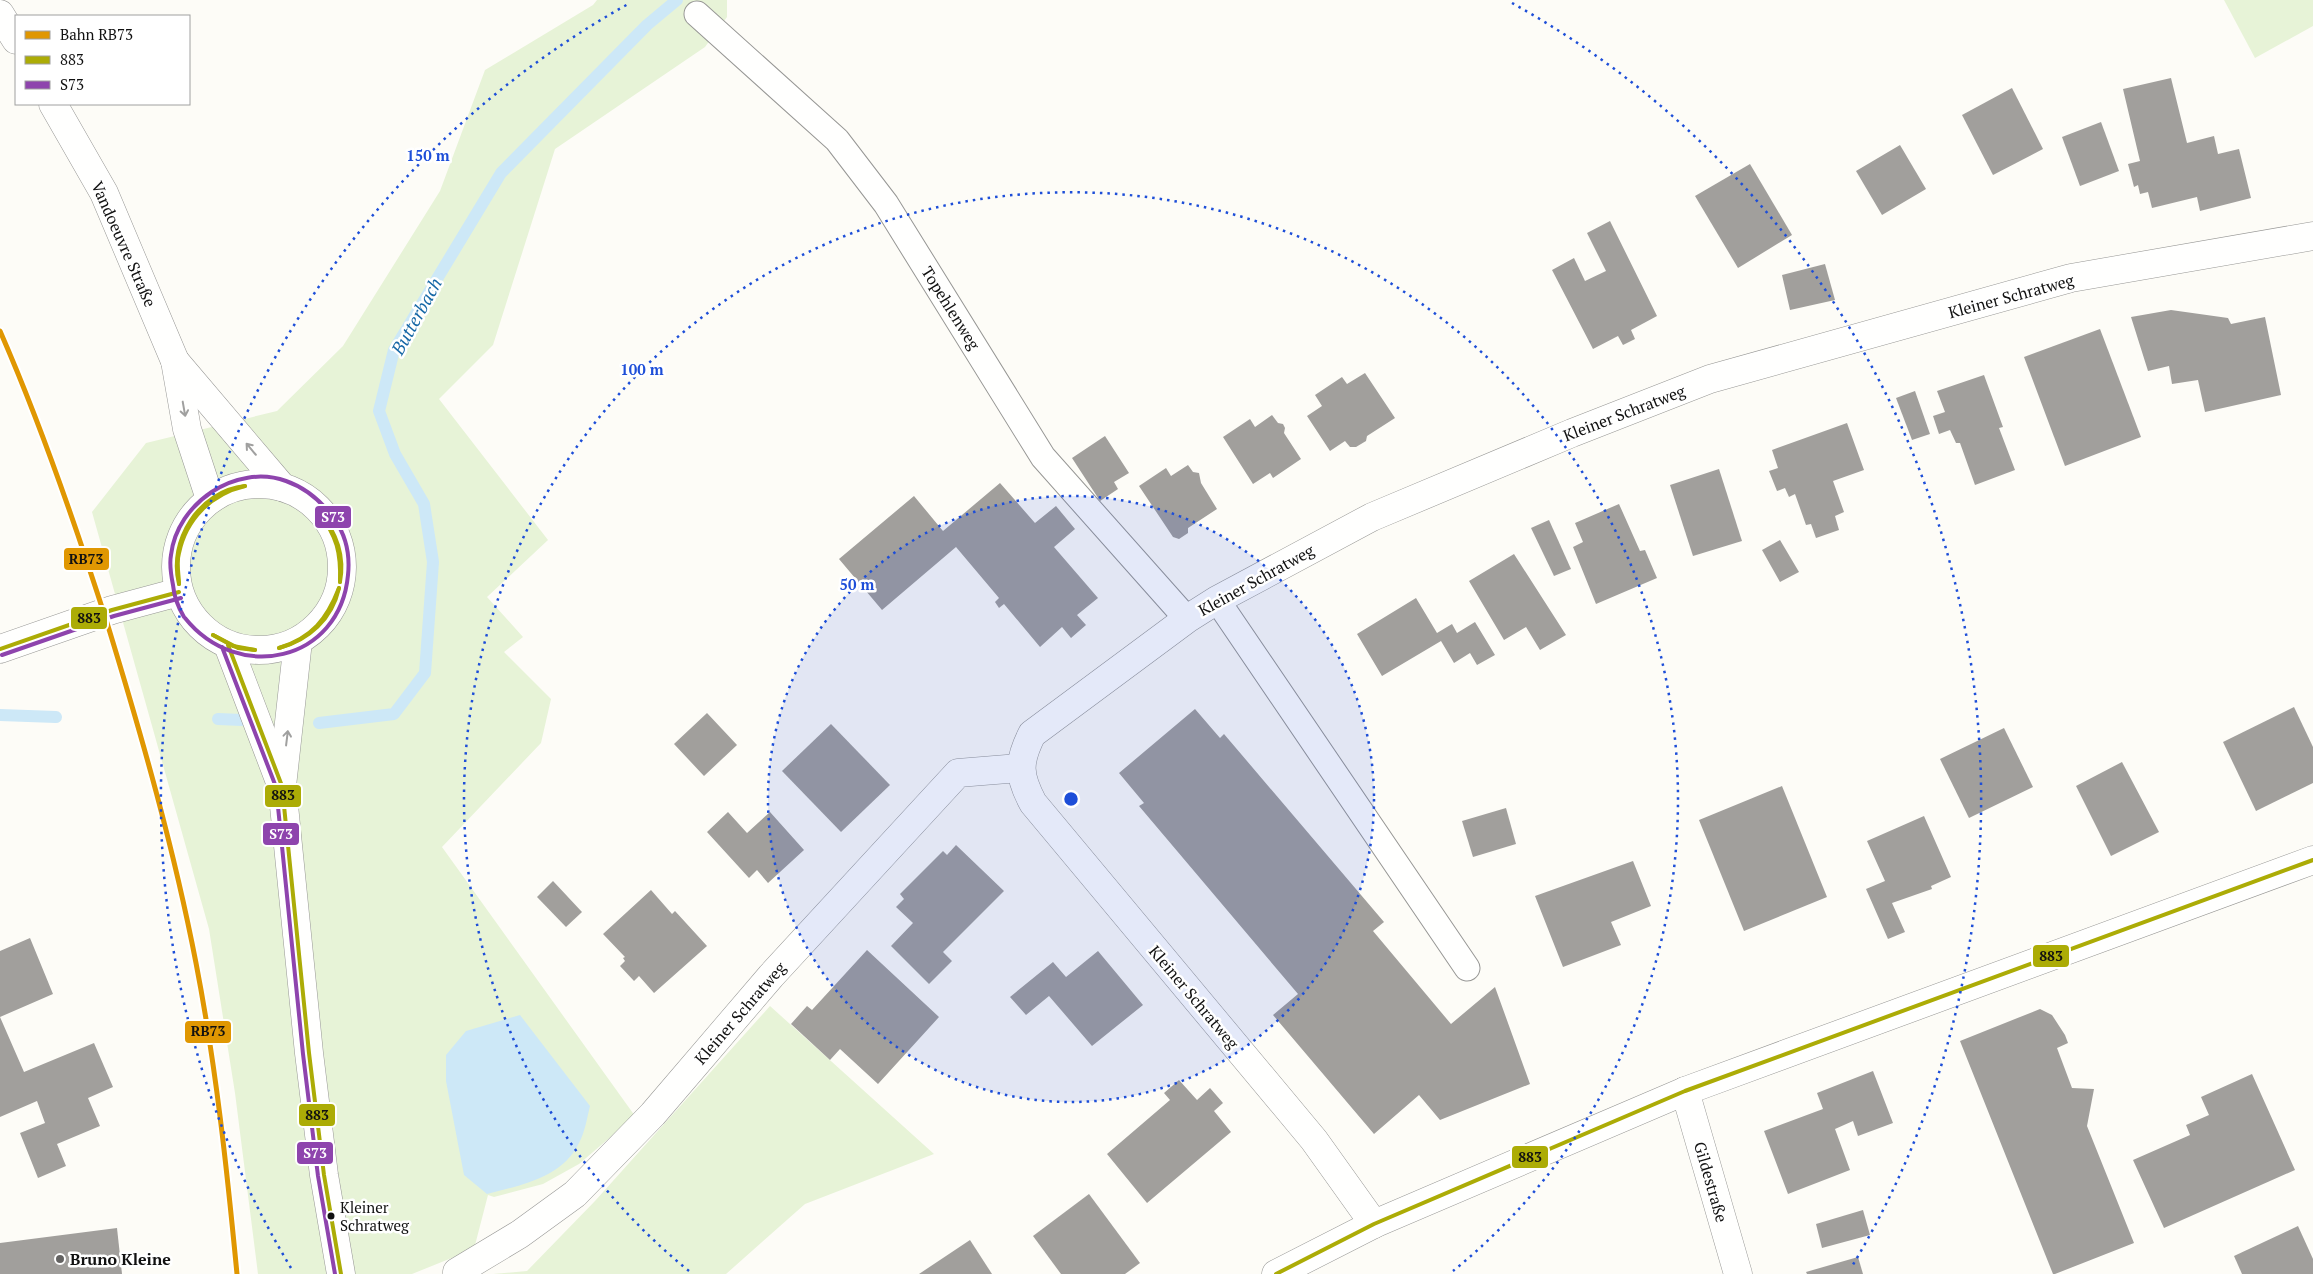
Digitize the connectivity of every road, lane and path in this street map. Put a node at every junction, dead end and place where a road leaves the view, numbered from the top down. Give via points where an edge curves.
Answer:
1 (0, 14) edge
2 (697, 14) dead end
3 (15, 38) edge
4 (54, 105) edge
5 (2313, 236) edge
6 (175, 361) junction
7 (282, 487) junction
8 (210, 499) junction
9 (179, 592) junction
10 (1217, 600) junction
11 (1187, 619) junction
12 (298, 642) junction
13 (228, 645) junction
14 (0, 649) edge
15 (1020, 768) junction
16 (282, 786) junction
17 (2313, 860) edge
18 (1467, 968) dead end
19 (1685, 1091) junction
20 (1374, 1224) junction
21 (457, 1272) dead end
22 (341, 1274) edge
23 (1276, 1274) edge
24 (1738, 1274) edge

1 - 3 street
2 - 11 lane, Topehlenweg via 838,140 886,204 1043,458
4 - 6 street, Vandoeuvre Straße via 104,193
5 - 10 street, Kleiner Schratweg via 2071,278 1710,380 1572,433 1372,517
7 -> 6 street, Vandoeuvre Straße
6 -> 8 street, Vandoeuvre Straße via 187,429
7 - 8 street via 264,483 245,485
7 - 12 street via 304,497 323,513 336,535 342,559 341,584 333,607 318,627
8 - 9 street via 195,513 177,550
9 - 13 street via 190,614 207,632
9 - 14 street via 112,610
10 - 11 street, Kleiner Schratweg
10 - 18 lane
11 - 15 street, Kleiner Schratweg via 1032,734
12 - 13 street via 275,650 252,651
16 -> 12 street
13 - 16 street
15 - 20 street, Kleiner Schratweg via 1033,803 1314,1140
15 - 21 street, Kleiner Schratweg via 958,772 772,976 653,1114 576,1194 520,1234
16 - 22 street via 310,1062
17 - 19 street
19 - 20 street
19 - 24 street, Gildestraße
20 - 23 street

